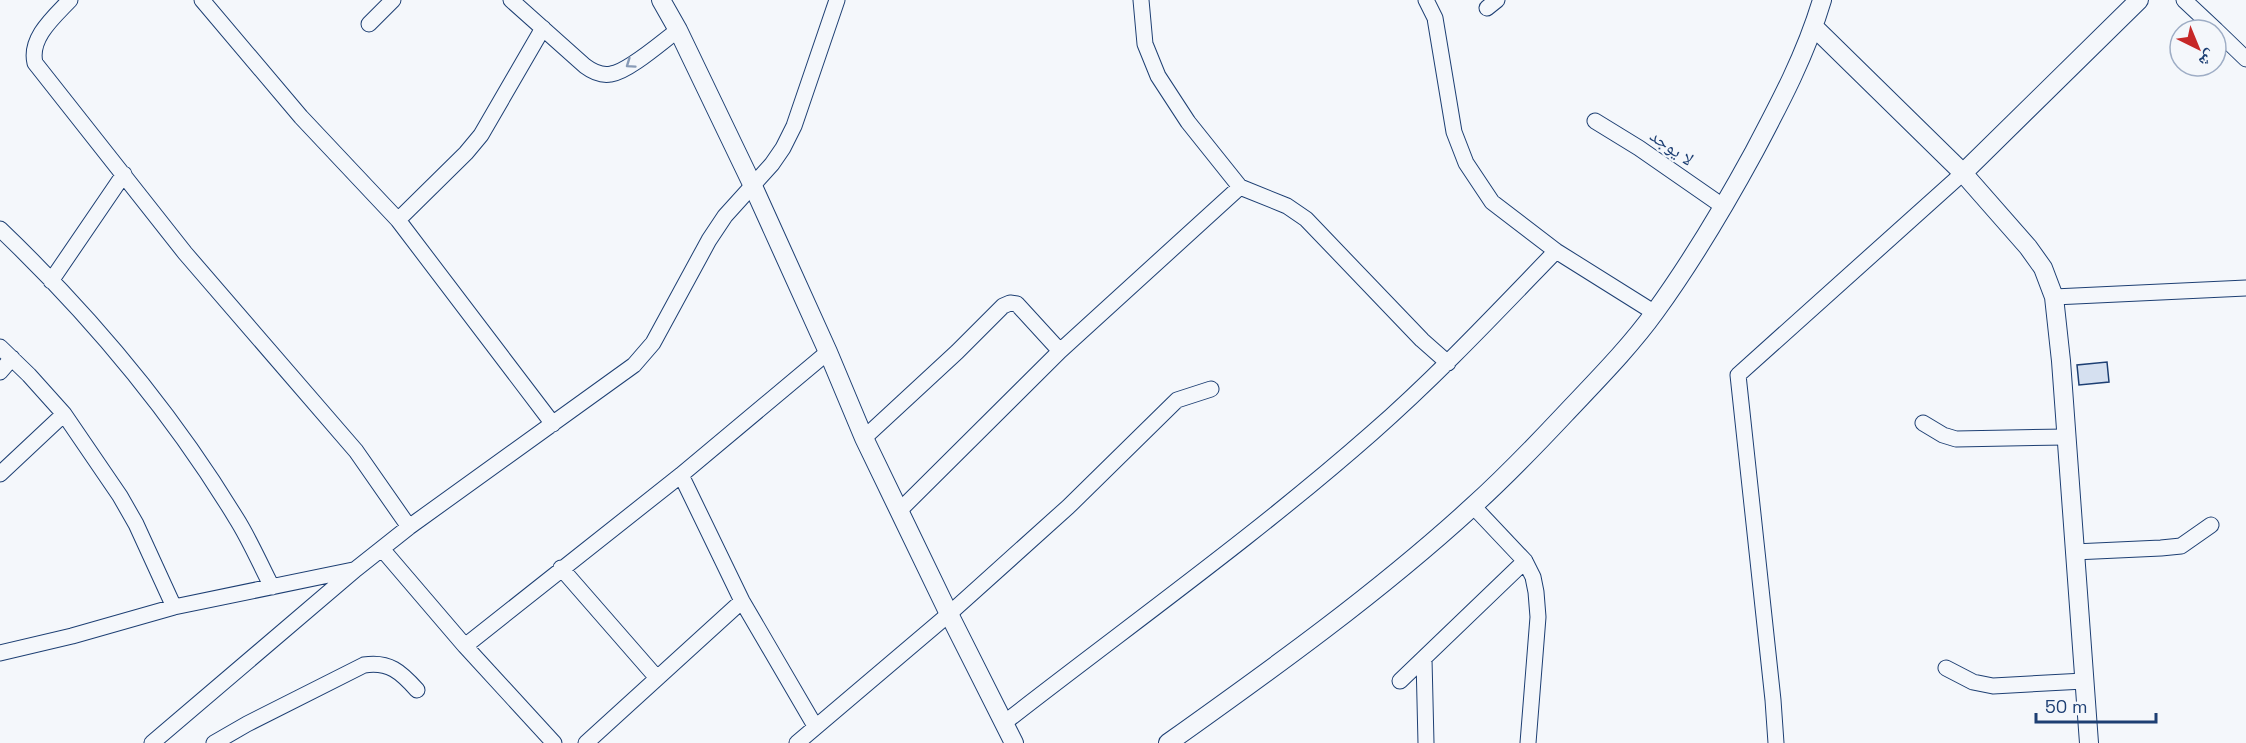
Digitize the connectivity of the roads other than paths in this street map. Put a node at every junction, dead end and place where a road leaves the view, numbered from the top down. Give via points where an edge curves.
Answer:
1 (70, 0) edge
2 (202, 0) edge
3 (393, 0) edge
4 (511, 0) edge
5 (661, 0) edge
6 (837, 0) edge
7 (1141, 0) edge
8 (1426, 0) edge
9 (1821, 0) edge
10 (2139, 0) edge
11 (2184, 0) edge
12 (2203, 18) edge
13 (369, 24) dead end
14 (1814, 27) junction
15 (543, 28) junction
16 (678, 30) junction
17 (2228, 42) edge
18 (2246, 59) edge
19 (1596, 121) dead end
20 (1963, 173) junction
21 (124, 174) junction
22 (752, 184) junction
23 (1240, 187) junction
24 (1724, 207) junction
25 (398, 220) junction
26 (0, 229) edge
27 (1556, 251) junction
28 (51, 281) junction
29 (2246, 288) edge
30 (2054, 297) junction
31 (1655, 313) junction
32 (1060, 351) junction
33 (6, 352) edge
34 (828, 352) junction
35 (1448, 363) junction
36 (0, 372) edge
37 (1211, 389) dead end
38 (64, 414) junction
39 (1923, 423) dead end
40 (553, 424) junction
41 (2066, 437) junction
42 (864, 438) junction
43 (0, 474) edge
44 (681, 475) junction
45 (1473, 506) junction
46 (900, 510) junction
47 (2211, 525) dead end
48 (409, 527) junction
49 (382, 549) junction
50 (2074, 552) junction
51 (1525, 561) junction
52 (561, 568) junction
53 (356, 569) junction
54 (272, 587) junction
55 (742, 601) junction
56 (174, 608) junction
57 (949, 614) junction
58 (465, 646) junction
59 (0, 653) edge
60 (1424, 658) junction
61 (1946, 668) dead end
62 (657, 678) junction
63 (1400, 681) dead end
64 (2084, 681) junction
65 (417, 690) dead end
66 (1004, 723) junction
67 (815, 726) junction
68 (152, 743) edge
69 (214, 743) edge
70 (554, 743) edge
71 (586, 743) edge
72 (797, 743) edge
73 (1014, 743) edge
74 (1168, 743) edge
75 (1426, 743) edge
76 (1528, 743) edge
77 (1776, 743) edge
78 (2089, 743) edge

1 - 21 street via 34,44 35,63
2 - 25 street via 301,117
3 - 13 street
4 - 15 street
5 - 16 street
6 - 22 street via 794,126 772,164
7 - 23 street via 1145,44 1158,76 1188,122
8 - 27 street via 1435,18 1454,132 1466,164 1492,202
9 - 14 street
10 - 20 street
11 - 12 street
14 - 20 street
14 - 24 street
16 -> 15 street via 624,69 605,75 591,71
15 - 25 street via 481,135
16 - 22 street
17 - 18 street
19 - 24 street, لا يوجد
20 - 30 street via 2028,247 2043,268
20 - 77 street via 1738,375
21 - 28 street
21 - 48 street via 185,253 350,443
22 - 34 street
22 - 40 street via 709,240 653,343 634,364
23 - 32 street
23 - 35 street via 1287,206 1306,219
24 - 31 street
25 - 40 street
26 - 28 street
27 - 31 street
27 - 35 street
28 - 54 street via 121,358 198,458 238,520
29 - 30 street
30 - 41 street
31 - 45 street via 1603,374
32 - 42 street via 1017,304 1003,306
32 - 46 street
33 - 36 street
33 - 38 street
34 - 42 street
34 - 44 street
35 - 66 street via 1298,495
37 - 57 street via 1178,400 1068,507
38 - 43 street
38 - 56 street via 136,524
39 - 41 street via 1956,440
40 - 48 street
41 - 50 street
42 - 46 street
44 - 52 street
44 - 55 street
45 - 51 street
45 - 74 street via 1345,612
46 - 57 street
47 - 50 street via 2181,546
48 - 49 street
49 - 53 street
49 - 58 street
50 - 64 street
51 - 60 street
51 - 76 street via 1535,584 1538,618
52 - 58 street
52 - 62 street
53 - 54 street
53 - 68 street
54 - 56 street
55 - 62 street
55 - 67 street
56 - 59 street
57 - 66 street
57 - 67 street
58 - 70 street
60 - 63 street
60 - 75 street
61 - 64 street via 1973,682 1993,686
62 - 71 street
64 - 78 street
65 - 69 street via 395,668 375,663 364,665
66 - 73 street
67 - 72 street

